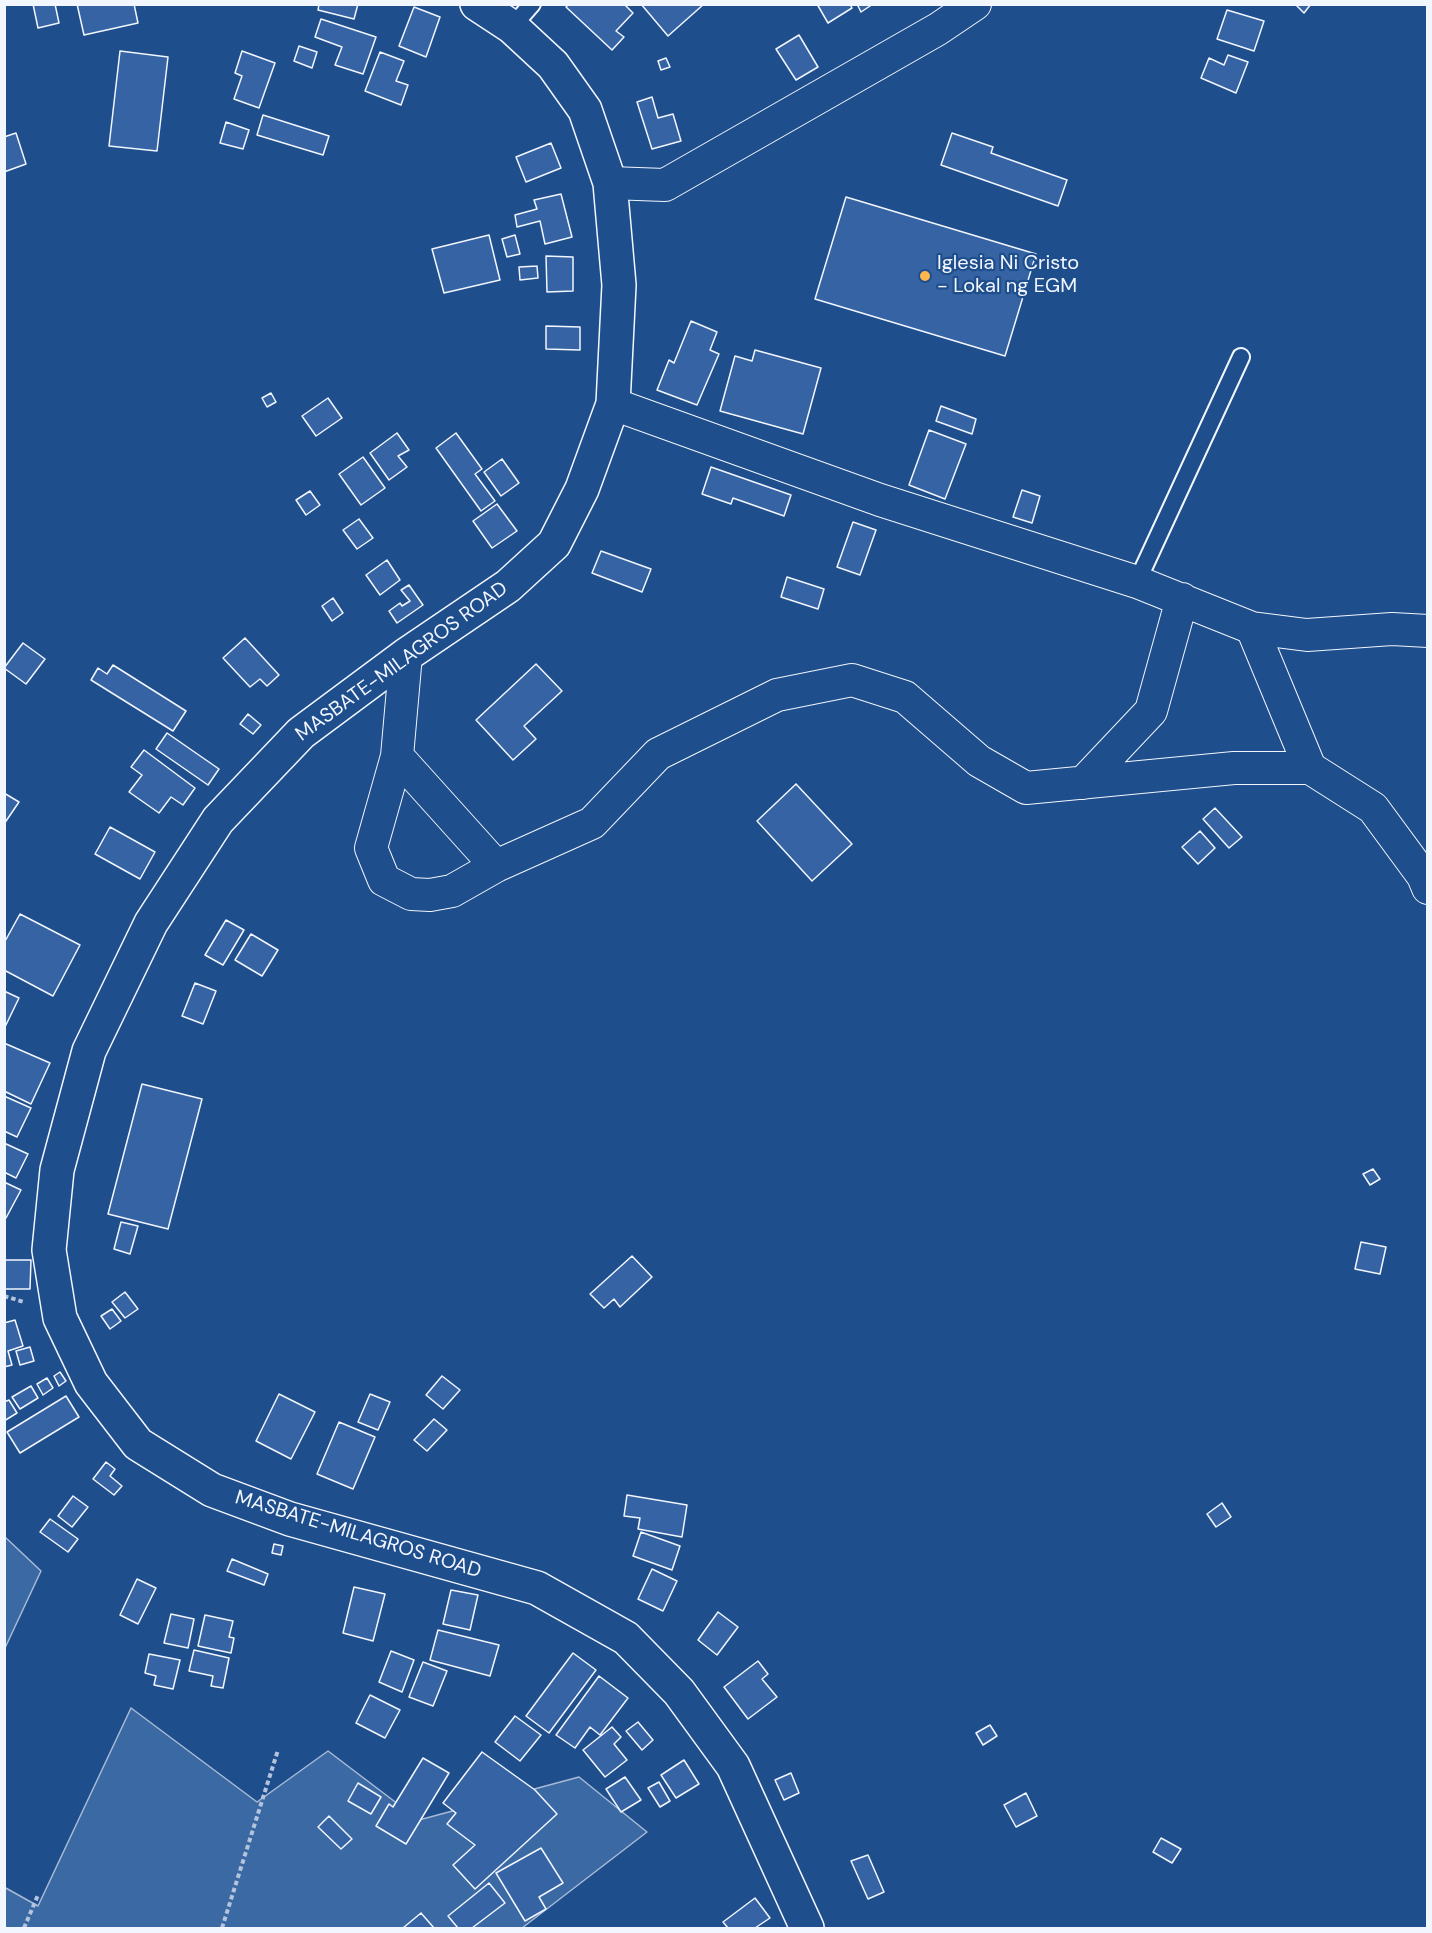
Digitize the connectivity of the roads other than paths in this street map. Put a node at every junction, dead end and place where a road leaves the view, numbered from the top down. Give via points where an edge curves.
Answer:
1 (477, 4) edge
2 (975, 4) edge
3 (522, 16) edge
4 (610, 183) junction
5 (1241, 357) dead end
6 (613, 404) junction
7 (1137, 582) junction
8 (1182, 599) junction
9 (1252, 628) junction
10 (1428, 631) edge
11 (406, 655) junction
12 (397, 756) junction
13 (1310, 768) junction
14 (1083, 783) junction
15 (496, 866) junction
16 (1428, 888) edge
17 (807, 1929) edge

1 - 3 main road, MASBATE-MILAGROS ROAD
2 - 4 street via 665,185
3 - 4 main road, MASBATE-MILAGROS ROAD via 585,110
4 - 6 main road, MASBATE-MILAGROS ROAD via 619,285
5 - 7 lane
6 - 7 street via 880,500
6 - 11 main road, MASBATE-MILAGROS ROAD via 582,489 554,544 508,586
7 - 8 street
8 - 9 street
8 - 14 street via 1151,711
9 - 10 street via 1307,635 1392,629
9 - 13 street
11 - 12 street
11 - 17 main road, MASBATE-MILAGROS ROAD via 292,742 218,820 151,923 89,1051 57,1170 49,1250 60,1318 91,1383 138,1444 212,1490 290,1519 537,1588 626,1638 679,1692 733,1766
12 - 15 street
12 - 15 street via 371,848 384,880 411,894 430,895 452,891
13 - 14 street via 1234,768
13 - 16 street via 1373,808
14 - 15 street via 1026,788 979,761 905,697 852,680 777,695 658,754 592,823

